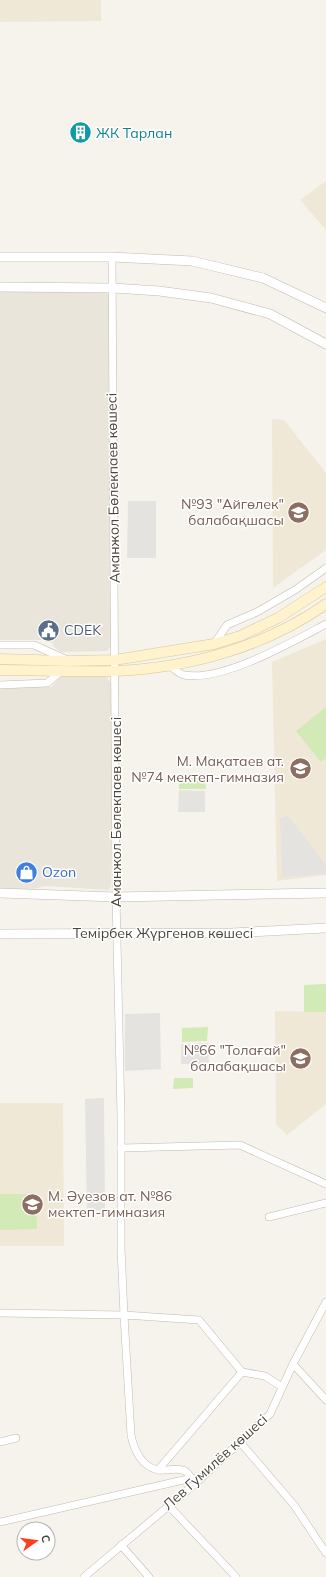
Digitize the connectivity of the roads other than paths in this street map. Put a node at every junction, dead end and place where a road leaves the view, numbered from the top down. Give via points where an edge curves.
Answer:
1 (0, 257) edge
2 (112, 257) junction
3 (0, 287) edge
4 (113, 288) junction
5 (326, 308) edge
6 (326, 344) edge
7 (326, 568) edge
8 (326, 587) edge
9 (326, 604) edge
10 (326, 624) edge
11 (214, 644) junction
12 (0, 645) edge
13 (0, 659) edge
14 (115, 660) junction
15 (169, 665) junction
16 (66, 666) junction
17 (0, 670) edge
18 (115, 671) junction
19 (0, 685) edge
20 (0, 893) edge
21 (326, 893) edge
22 (116, 896) junction
23 (326, 928) edge
24 (118, 932) junction
25 (0, 934) edge
26 (121, 1148) junction
27 (326, 1184) edge
28 (326, 1203) edge
29 (269, 1217) dead end
30 (326, 1302) edge
31 (0, 1313) edge
32 (124, 1315) junction
33 (293, 1364) junction
34 (242, 1372) junction
35 (282, 1387) junction
36 (326, 1400) edge
37 (16, 1438) dead end
38 (0, 1442) edge
39 (240, 1442) junction
40 (158, 1470) junction
41 (194, 1481) junction
42 (168, 1505) junction
43 (0, 1522) edge
44 (120, 1545) junction
45 (326, 1553) edge
46 (84, 1577) edge
47 (149, 1577) edge
48 (236, 1577) edge

1 - 2 street
2 - 4 street, Аманжол Бөлекпаев көшесі
2 - 5 street via 192,261 232,270 263,278
3 - 4 street
4 - 6 street via 159,291 219,300 270,314
4 - 14 street, Аманжол Бөлекпаев көшесі
7 - 11 street via 257,612 227,625
8 - 11 main road via 278,618 240,636
9 - 15 main road via 253,643 208,658
10 - 15 street via 290,644 228,669 205,675 183,675
11 - 14 main road
12 - 16 street via 34,645
13 - 16 main road
14 - 16 main road
14 - 18 street, Аманжол Бөлекпаев көшесі
15 - 18 main road
16 - 17 main road
16 - 18 main road
16 - 19 street via 47,684
18 - 22 street, Аманжол Бөлекпаев көшесі
20 - 22 street
21 - 22 street
22 - 24 street, Аманжол Бөлекпаев көшесі
23 - 24 street, Темірбек Жүргенов көшесі via 232,933
24 - 25 street, Темірбек Жүргенов көшесі
24 - 26 street, Аманжол Бөлекпаев көшесі
26 - 27 street via 240,1145
26 - 32 street, Аманжол Бөлекпаев көшесі
28 - 29 street
30 - 33 street, Лев Гумилёв көшесі
31 - 32 street
32 - 34 street via 199,1320
32 - 40 street, Аманжол Бөлекпаев көшесі via 133,1447 142,1461
33 - 35 street, Лев Гумилёв көшесі
33 - 36 street
34 - 35 street via 265,1376
34 - 40 street
35 - 39 street, Лев Гумилёв көшесі via 270,1414
37 - 38 street
39 - 41 street, Лев Гумилёв көшесі
39 - 45 street via 294,1505
40 - 41 street via 181,1470
41 - 42 street, Лев Гумилёв көшесі
41 - 43 street
42 - 44 street, Лев Гумилёв көшесі
42 - 48 street
44 - 46 street, Лев Гумилёв көшесі
44 - 47 street

